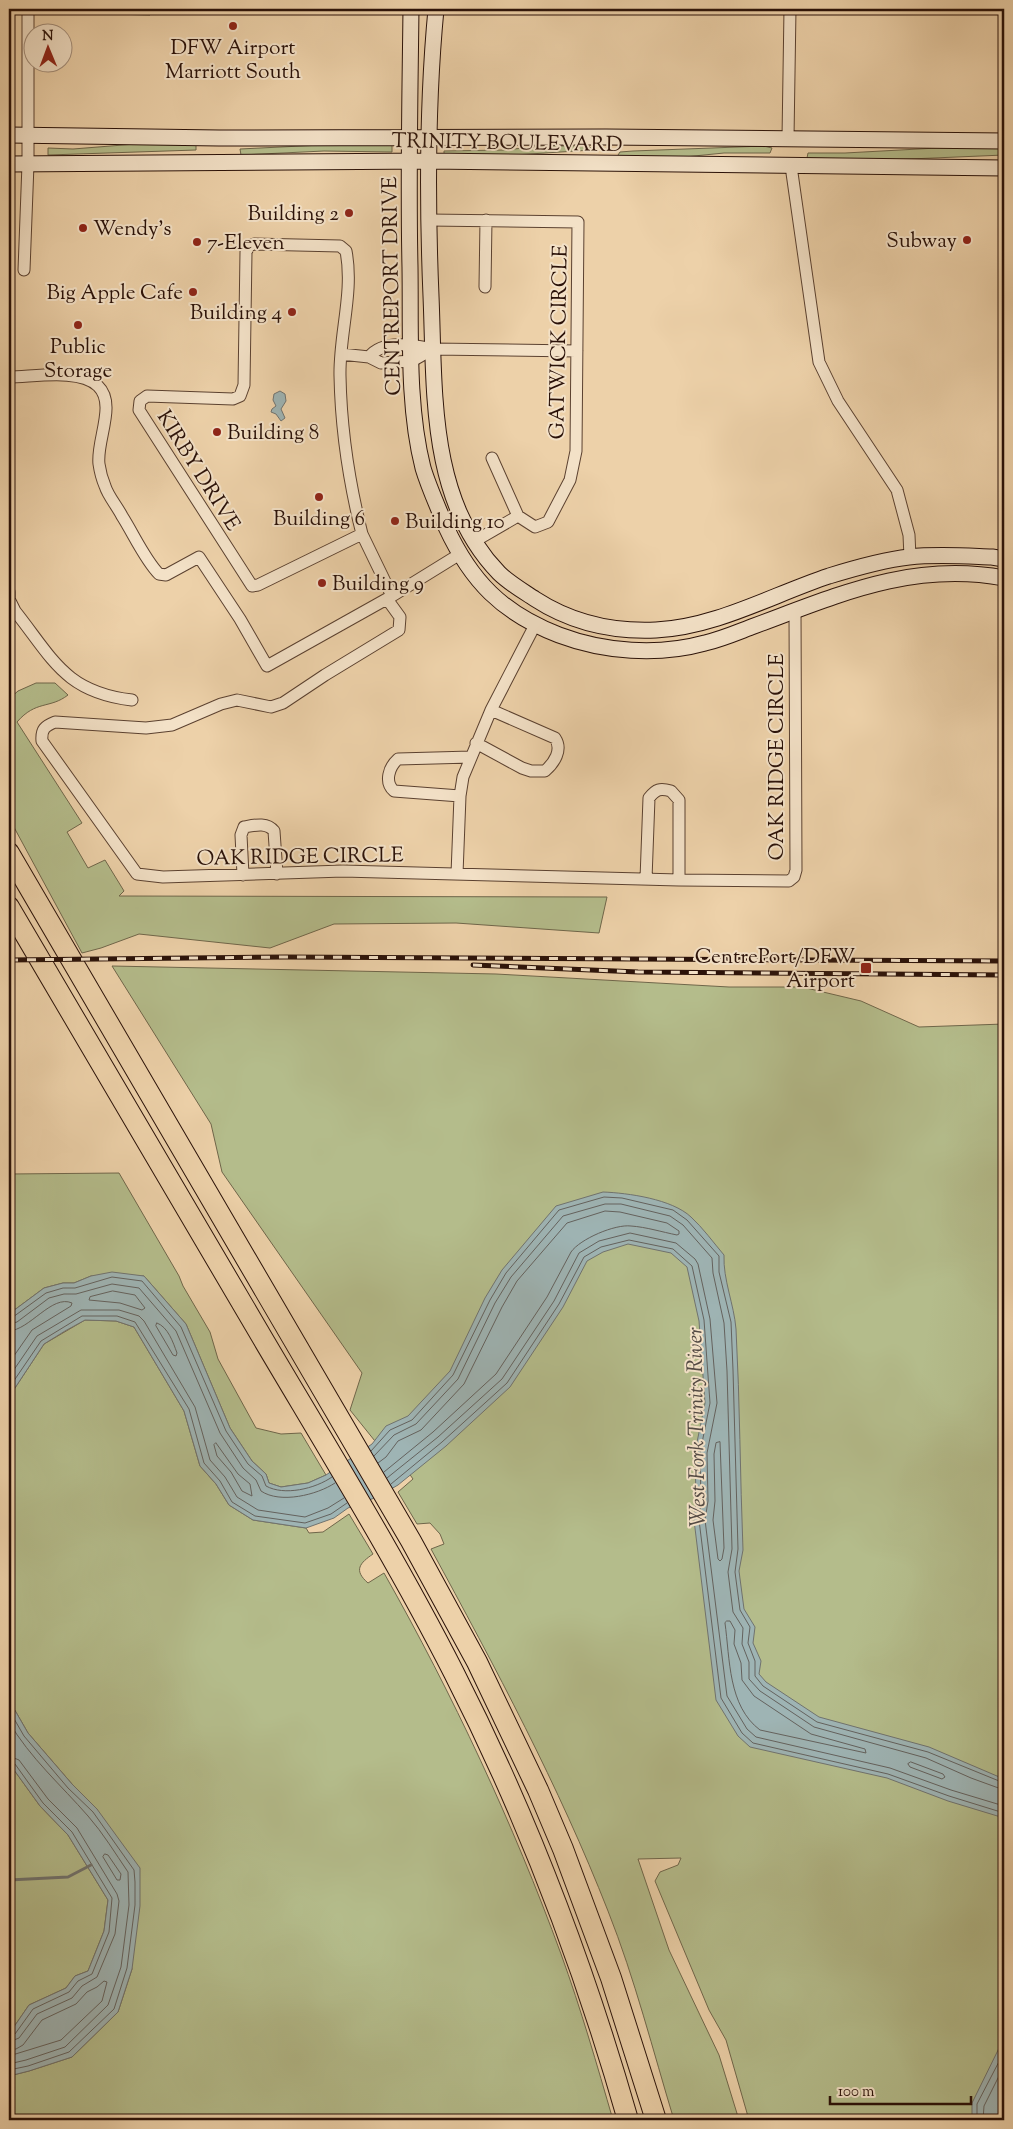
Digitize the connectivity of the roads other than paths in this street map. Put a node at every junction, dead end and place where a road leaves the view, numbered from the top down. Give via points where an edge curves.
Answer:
1 (28, 9) edge
2 (411, 9) edge
3 (436, 9) edge
4 (790, 9) edge
5 (9, 135) edge
6 (28, 135) junction
7 (606, 136) junction
8 (409, 137) junction
9 (429, 137) junction
10 (788, 138) junction
11 (1004, 141) edge
12 (409, 162) junction
13 (429, 162) junction
14 (606, 163) junction
15 (9, 164) edge
16 (28, 164) junction
17 (791, 166) junction
18 (1004, 168) edge
19 (428, 220) junction
20 (486, 220) junction
21 (24, 270) dead end
22 (485, 287) dead end
23 (412, 344) junction
24 (433, 349) junction
25 (577, 351) junction
26 (341, 354) junction
27 (369, 357) junction
28 (412, 361) junction
29 (9, 377) edge
30 (492, 458) dead end
31 (518, 516) junction
32 (362, 534) junction
33 (475, 541) junction
34 (460, 554) junction
35 (910, 557) junction
36 (1004, 559) edge
37 (910, 576) junction
38 (1004, 578) edge
39 (9, 592) edge
40 (390, 597) junction
41 (794, 611) junction
42 (700, 623) junction
43 (535, 625) junction
44 (705, 644) junction
45 (132, 700) dead end
46 (491, 710) junction
47 (476, 743) junction
48 (471, 757) junction
49 (460, 796) junction
50 (9, 853) edge
51 (277, 874) junction
52 (457, 874) junction
53 (243, 875) junction
54 (646, 879) junction
55 (680, 880) junction
56 (9, 906) edge
57 (628, 2120) edge
58 (656, 2120) edge

1 - 6 street
2 - 8 street, CENTREPORT DRIVE
3 - 9 street, CENTREPORT DRIVE
4 - 10 street
5 - 6 street, TRINITY BOULEVARD
6 - 8 street, TRINITY BOULEVARD
6 - 16 street
7 - 9 street, TRINITY BOULEVARD
7 - 10 street, TRINITY BOULEVARD
7 - 14 street
8 - 9 street, TRINITY BOULEVARD
8 - 12 street, CENTREPORT DRIVE
9 - 13 street, CENTREPORT DRIVE
10 - 11 street, TRINITY BOULEVARD
10 - 17 street
12 - 13 street, TRINITY BOULEVARD
12 - 16 street, TRINITY BOULEVARD
12 - 23 street, CENTREPORT DRIVE
13 - 14 street, TRINITY BOULEVARD
13 - 19 street, CENTREPORT DRIVE
14 - 17 street, TRINITY BOULEVARD
15 - 16 street, TRINITY BOULEVARD
16 - 21 street
17 - 18 street, TRINITY BOULEVARD
17 - 35 street via 819,362 838,401 896,490 909,535
19 - 20 street, GATWICK CIRCLE
19 - 24 street, CENTREPORT DRIVE
20 - 22 street
20 - 25 street, GATWICK CIRCLE via 578,222
23 - 24 street
23 - 27 street via 395,345
23 - 28 street, CENTREPORT DRIVE
24 - 25 street
24 - 28 street
24 - 33 street, CENTREPORT DRIVE via 434,398 443,463 451,491
25 - 31 street, GATWICK CIRCLE via 576,452 570,480 548,522 535,527
26 - 27 street
26 - 32 street, KIRBY DRIVE via 344,433 352,494
26 - 32 street, KIRBY DRIVE via 348,280 343,248 254,244 246,252 244,385 240,396 233,399 147,396 140,402 139,410 252,586 258,586
27 - 28 street via 381,363
28 - 34 street, CENTREPORT DRIVE via 423,466
29 - 40 street via 82,377 98,386 104,393 106,407 99,447 105,487 159,574 166,574 199,557 267,666
30 - 31 street
31 - 33 street
32 - 40 street, KIRBY DRIVE
33 - 34 street
33 - 42 street, CENTREPORT DRIVE via 501,575 546,606 579,621 618,630 658,630
34 - 40 street
34 - 43 street, CENTREPORT DRIVE via 468,568 507,608
35 - 36 street, CENTREPORT DRIVE via 992,556
35 - 37 street
35 - 42 street, CENTREPORT DRIVE via 870,564 828,577
37 - 38 street, CENTREPORT DRIVE via 951,574
37 - 41 street, CENTREPORT DRIVE via 865,586
39 - 45 street via 15,611 66,676 90,691 110,698
40 - 53 street, OAK RIDGE CIRCLE via 400,617 399,630 283,703 271,707 237,700 172,725 146,728 55,722 45,726 41,733 42,741 137,874 163,877
41 - 44 street, CENTREPORT DRIVE
41 - 55 street, OAK RIDGE CIRCLE via 794,877 789,881
42 - 44 street
43 - 44 street, CENTREPORT DRIVE via 581,643 635,651
43 - 46 street
46 - 47 street
46 - 47 street via 555,738 558,747 553,764 545,771 531,771
47 - 48 street
48 - 49 street
48 - 49 street via 398,759 390,771 389,780 394,791
49 - 52 street
50 - 58 highway via 411,1542 477,1662 566,1857 605,1960
51 - 52 street, OAK RIDGE CIRCLE via 343,871
51 - 53 street, OAK RIDGE CIRCLE
51 - 53 street via 274,831 268,826 257,825 244,827 241,835
52 - 54 street, OAK RIDGE CIRCLE
54 - 55 street, OAK RIDGE CIRCLE
54 - 55 street via 649,798 659,789 672,791 679,800
56 - 57 highway via 389,1555 455,1674 514,1800 573,1947

